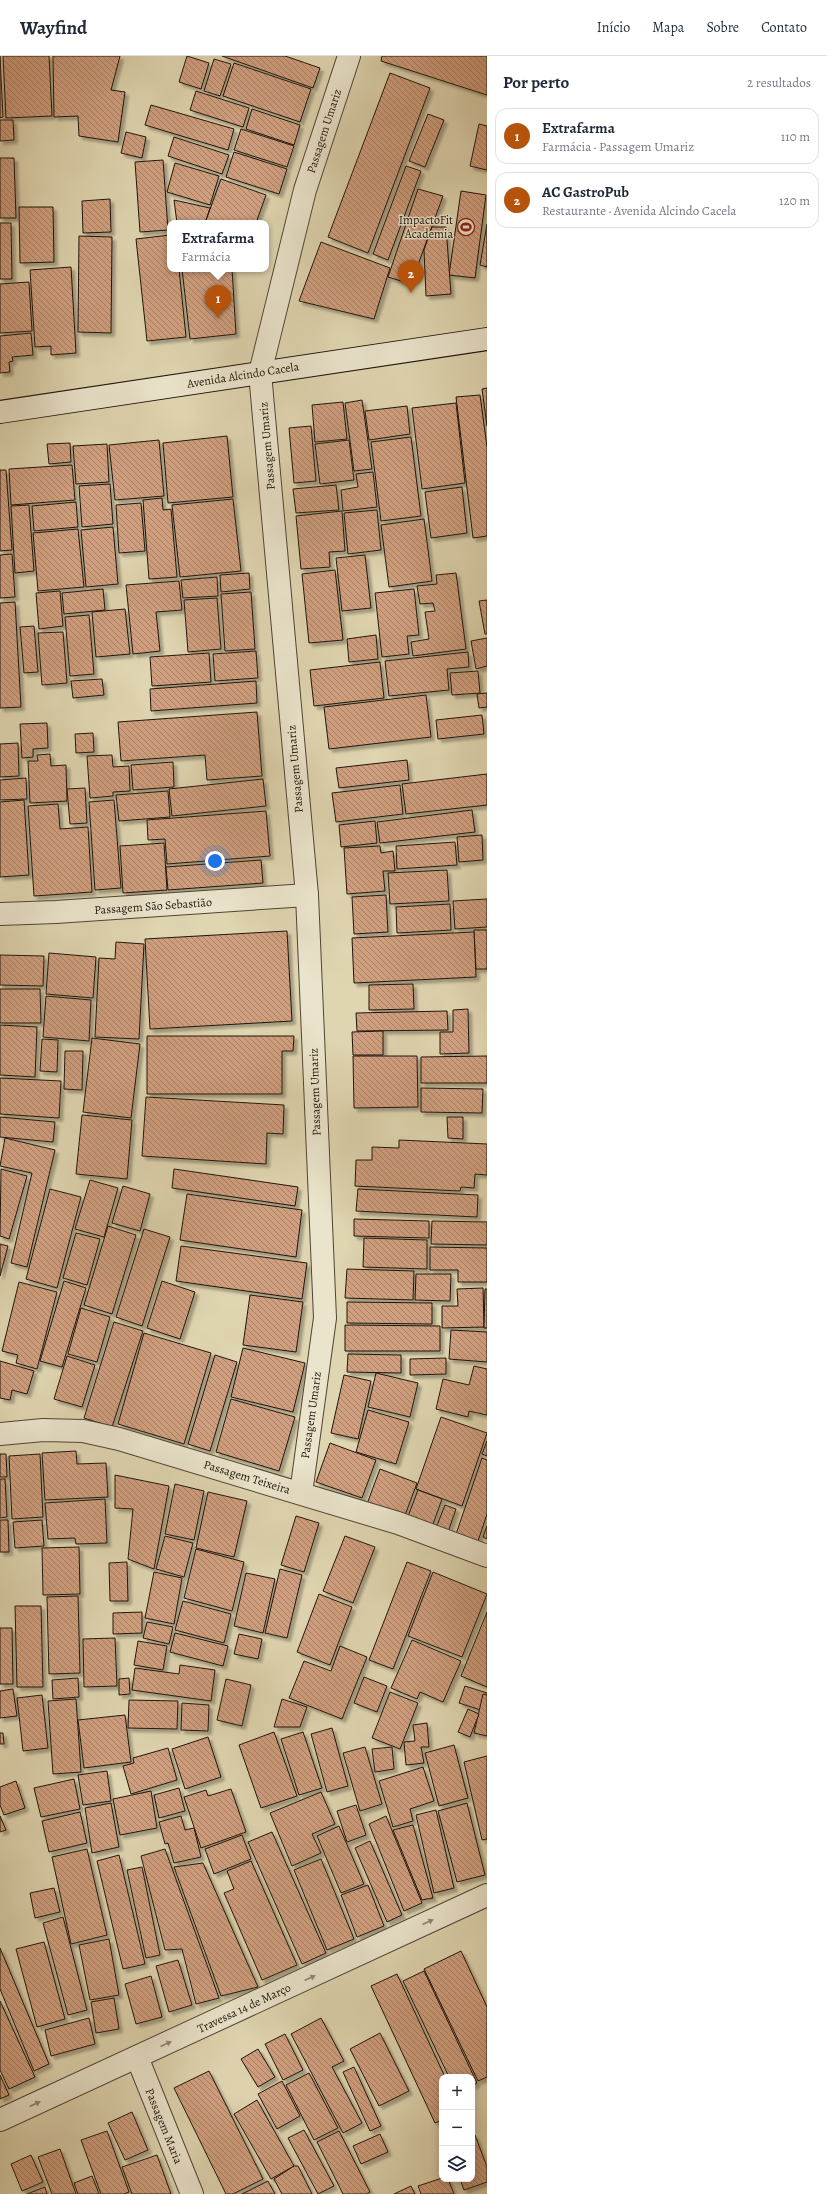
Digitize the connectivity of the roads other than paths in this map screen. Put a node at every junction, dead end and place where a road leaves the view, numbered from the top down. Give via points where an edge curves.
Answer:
1 (349, 56) edge
2 (487, 339) edge
3 (260, 373) junction
4 (0, 412) edge
5 (306, 895) junction
6 (0, 914) edge
7 (0, 1434) edge
8 (301, 1494) junction
9 (487, 1556) edge
10 (487, 1894) edge
11 (137, 2057) junction
12 (0, 2120) edge
13 (192, 2194) edge

1 - 3 street, Passagem Umariz via 305,190
2 - 3 street, Avenida Alcindo Cacela
3 - 4 street, Avenida Alcindo Cacela
3 - 5 street, Passagem Umariz
5 - 6 street, Passagem São Sebastião
5 - 8 street, Passagem Umariz via 325,1318
7 - 8 street, Passagem Teixeira via 43,1430 83,1431 119,1439
8 - 9 street, Passagem Teixeira via 398,1523
11 -> 10 street, Travessa 14 de Março
12 -> 11 street, Travessa 14 de Março
11 - 13 street, Passagem Maria

